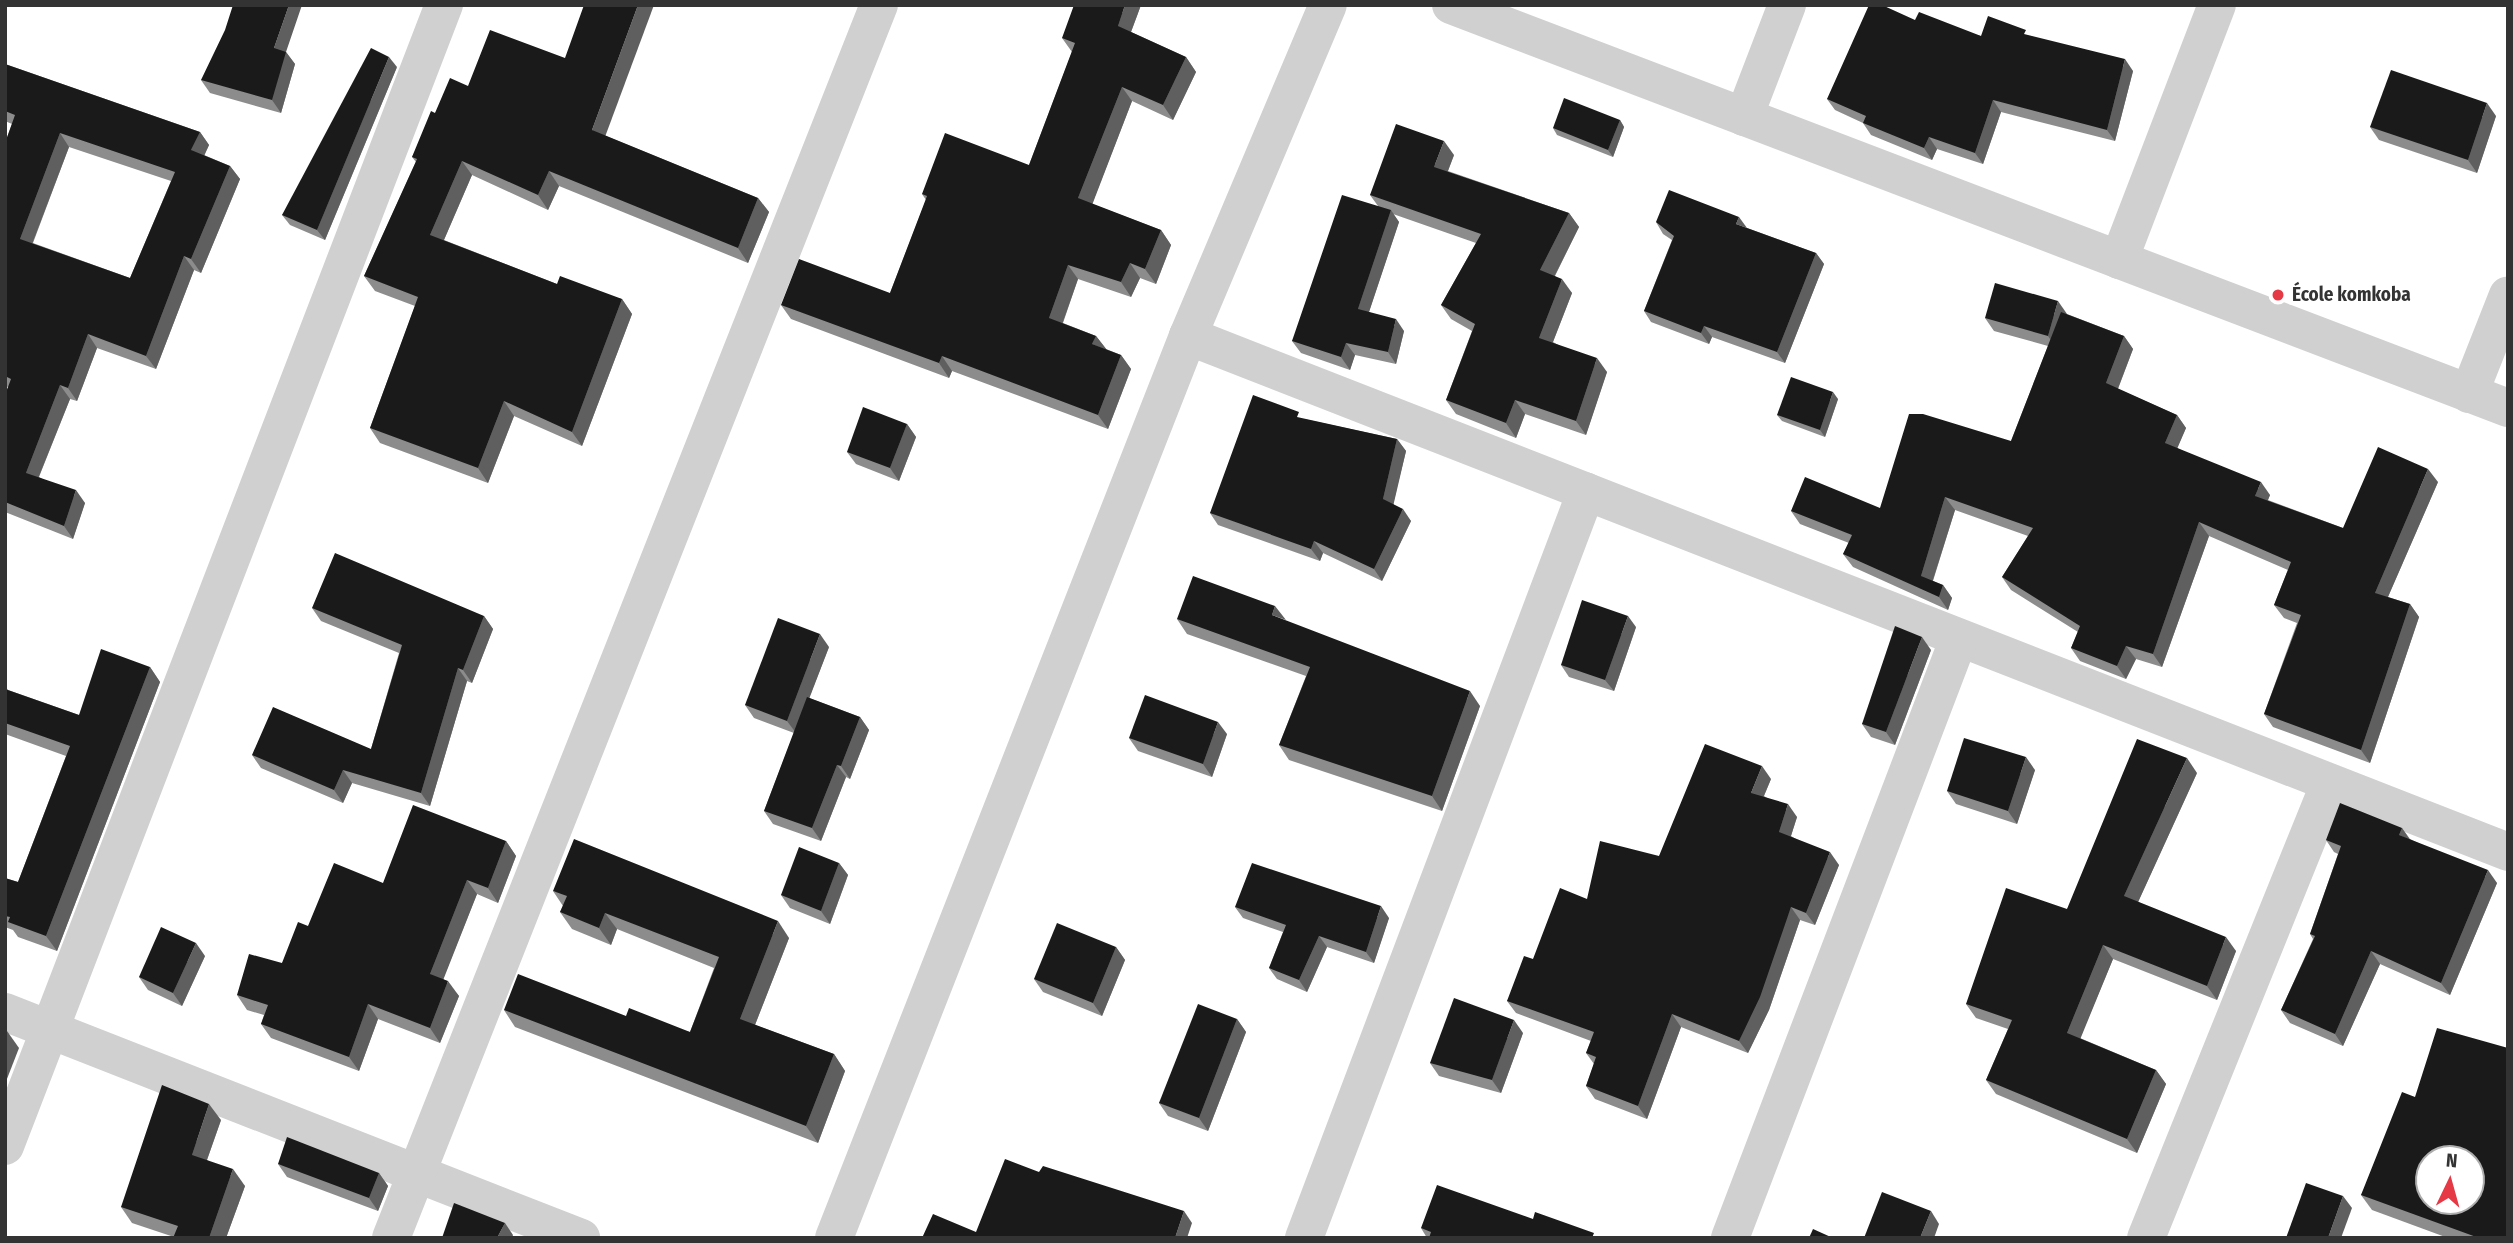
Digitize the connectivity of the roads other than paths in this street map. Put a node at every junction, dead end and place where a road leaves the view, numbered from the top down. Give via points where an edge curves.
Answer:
1 (444, 5) edge
2 (879, 5) edge
3 (1328, 5) edge
4 (1451, 5) edge
5 (1787, 5) edge
6 (2217, 5) edge
7 (1744, 117) junction
8 (2119, 260) junction
9 (2508, 295) edge
10 (1188, 336) junction
11 (2469, 394) junction
12 (2508, 408) edge
13 (1586, 492) junction
14 (1959, 638) junction
15 (2330, 783) junction
16 (2508, 852) edge
17 (5, 1012) edge
18 (50, 1030) junction
19 (5, 1146) edge
20 (416, 1173) junction
21 (391, 1238) edge
22 (581, 1238) edge
23 (834, 1238) edge
24 (1304, 1238) edge
25 (1730, 1238) edge
26 (2146, 1238) edge

1 - 18 street
2 - 20 street
3 - 10 street
4 - 7 street
5 - 7 street
6 - 8 street
7 - 8 street
8 - 11 street
9 - 11 street
10 - 13 street
10 - 23 street
11 - 12 street
13 - 14 street
13 - 24 street
14 - 15 street
14 - 25 street
15 - 16 street
15 - 26 street
17 - 18 street
18 - 19 street
18 - 20 street
20 - 21 street
20 - 22 street

